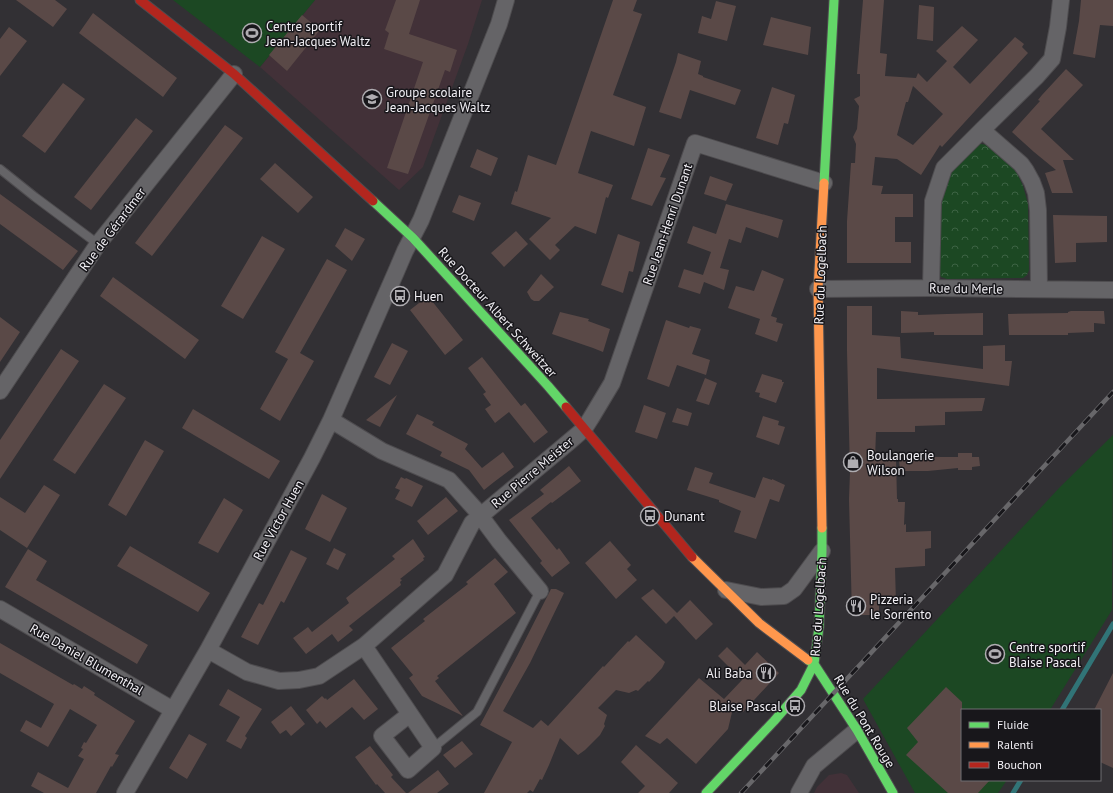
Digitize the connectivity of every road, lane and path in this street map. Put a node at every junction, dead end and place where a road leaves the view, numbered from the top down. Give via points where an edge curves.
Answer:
1 (140, 0) edge
2 (506, 0) edge
3 (834, 0) edge
4 (1061, 0) edge
5 (234, 74) junction
6 (982, 130) junction
7 (0, 169) edge
8 (824, 183) junction
9 (413, 238) junction
10 (98, 244) junction
11 (931, 288) junction
12 (818, 289) junction
13 (1039, 289) junction
14 (1113, 290) edge
15 (0, 389) edge
16 (331, 420) junction
17 (584, 428) junction
18 (480, 516) junction
19 (822, 551) junction
20 (726, 590) junction
21 (540, 591) joint
22 (0, 609) edge
23 (364, 646) junction
24 (208, 650) junction
25 (814, 664) junction
26 (173, 710) junction
27 (410, 714) junction
28 (857, 730) junction
29 (433, 748) junction
30 (125, 793) edge
31 (706, 793) edge
32 (799, 793) edge
33 (893, 793) edge

1 - 5 street, Rue Docteur Albert Schweitzer
2 - 9 street, Rue Victor Huen via 499,24
3 - 8 street, Rue du Logelbach
4 - 6 street via 1052,59
5 - 9 street, Rue Docteur Albert Schweitzer
5 - 10 street, Rue de Gérardmer
6 - 11 street via 944,168 933,201
6 - 13 street via 1021,164 1036,193
7 - 10 lane
8 - 12 street, Rue du Logelbach
8 - 17 street, Rue Jean-Henri Dunant via 696,143 612,383
9 - 16 street, Rue Victor Huen
9 - 17 street, Rue Docteur Albert Schweitzer
10 - 15 street, Rue de Gérardmer
11 - 12 street, Rue du Merle
11 - 13 street, Rue du Merle
12 - 19 street, Rue du Logelbach
13 - 14 street, Rue du Merle
16 - 18 street via 382,451 449,480
16 - 24 street, Rue Victor Huen
17 - 18 street, Rue Pierre Meister
17 - 20 street, Rue Docteur Albert Schweitzer via 695,560
18 - 21 street, Rue Pierre Meister
18 - 23 street, Rue Pierre Meister via 472,522 445,575
19 - 20 street, Rue du Logelbach via 794,589 784,596 761,597
19 - 25 street, Rue du Logelbach via 819,627
20 - 25 street, Rue Docteur Albert Schweitzer via 759,623
21 - 29 lane via 477,712
22 - 26 street, Rue Daniel Blumenthal
23 - 24 street, Rue Pierre Meister via 319,676 279,681 247,672
23 - 27 street
24 - 26 street, Rue Victor Huen
25 - 28 street, Rue du Pont Rouge
25 - 31 street, Rue du Logelbach via 801,690
26 - 30 street, Rue Victor Huen
27 - 29 street
27 - 29 street via 382,736 408,770
28 - 32 street via 814,766
28 - 33 street, Rue du Pont Rouge

